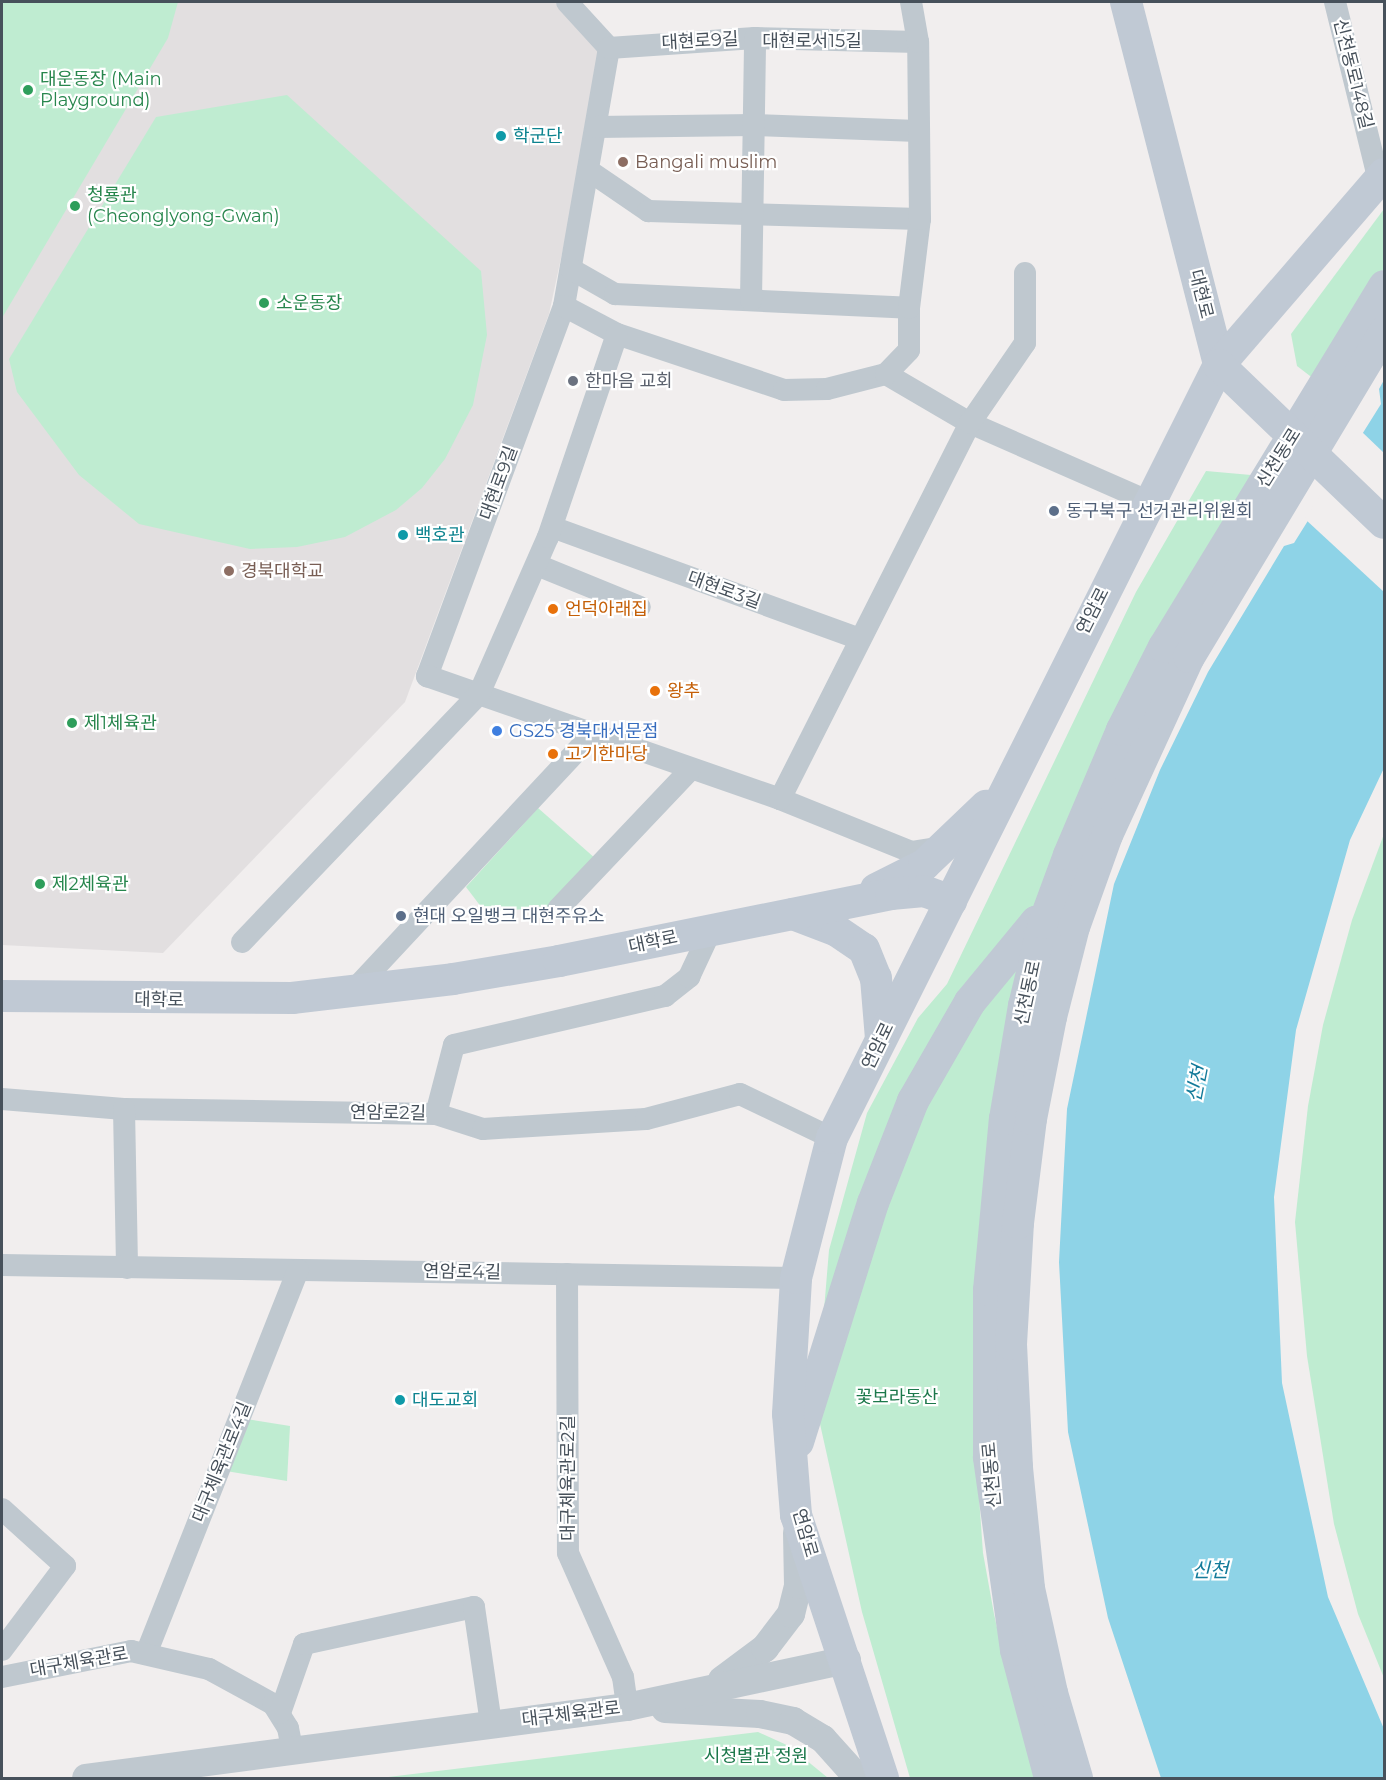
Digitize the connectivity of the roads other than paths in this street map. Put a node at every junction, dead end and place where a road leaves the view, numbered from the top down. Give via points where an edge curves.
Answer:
1 (567, 2) edge
2 (911, 2) edge
3 (1126, 2) edge
4 (1335, 2) edge
5 (755, 38) junction
6 (918, 42) junction
7 (609, 48) junction
8 (754, 125) junction
9 (596, 127) junction
10 (918, 131) junction
11 (588, 170) junction
12 (1382, 178) edge
13 (755, 216) junction
14 (920, 219) junction
15 (571, 269) junction
16 (1025, 273) dead end
17 (1384, 286) edge
18 (751, 300) junction
19 (564, 306) junction
20 (909, 308) junction
21 (1384, 332) edge
22 (617, 334) junction
23 (1219, 365) junction
24 (886, 374) junction
25 (970, 423) junction
26 (1148, 501) junction
27 (1384, 523) edge
28 (552, 527) junction
29 (537, 565) junction
30 (640, 607) dead end
31 (860, 639) junction
32 (479, 694) junction
33 (591, 736) junction
34 (690, 770) junction
35 (1007, 784) junction
36 (780, 799) junction
37 (878, 840) junction
38 (947, 846) junction
39 (884, 885) junction
40 (855, 900) junction
41 (951, 901) junction
42 (558, 909) dead end
43 (793, 914) junction
44 (1044, 923) junction
45 (1074, 927) junction
46 (711, 930) junction
47 (242, 942) dead end
48 (352, 992) junction
49 (2, 996) edge
50 (881, 1039) junction
51 (2, 1099) edge
52 (124, 1109) junction
53 (436, 1114) junction
54 (832, 1138) junction
55 (2, 1265) edge
56 (127, 1268) junction
57 (297, 1270) junction
58 (567, 1274) junction
59 (796, 1278) junction
60 (792, 1460) junction
61 (2, 1509) edge
62 (796, 1515) junction
63 (2, 1650) edge
64 (146, 1654) junction
65 (847, 1660) junction
66 (2, 1677) edge
67 (707, 1689) junction
68 (627, 1707) junction
69 (280, 1713) junction
70 (490, 1724) junction
71 (293, 1753) junction
72 (86, 1779) edge
73 (858, 1779) edge
74 (883, 1779) edge
75 (1050, 1779) edge
76 (1077, 1779) edge

1 - 7 street
2 - 6 street
3 - 23 main road, 대현로
4 - 12 street, 신천동로148길
5 - 6 street, 대현로서15길
5 - 7 street, 대현로9길
5 - 8 street, 대현로서15길
6 - 10 street
7 - 9 street, 대현로9길
8 - 9 street
8 - 10 street
8 - 13 street, 대현로서15길
9 - 11 street, 대현로9길
10 - 14 street
11 - 13 street via 648,211
11 - 15 street, 대현로9길
12 - 23 main road, 연암로
13 - 14 street
13 - 18 street, 대현로서15길
14 - 20 street
15 - 18 street via 615,294
15 - 19 street, 대현로9길
16 - 25 street via 1025,343
17 - 44 main road, 신천동로 via 1164,647 1092,797
18 - 20 street
19 - 22 street
19 - 32 street, 대현로9길 via 427,676
20 - 24 street via 909,350
21 - 45 main road, 신천동로 via 1189,657 1107,835
22 - 24 street via 784,390 827,389
22 - 28 street
23 - 26 main road, 연암로
23 - 27 main road, bridge
24 - 25 street
25 - 26 street
25 - 31 street
26 - 35 main road, 연암로
28 - 29 street
28 - 31 street, 대현로3길
29 - 30 street
29 - 32 street
31 - 36 street
32 - 33 street, 대현로9길
32 - 47 street
33 - 34 street, 대현로9길
33 - 48 street
34 - 36 street, 대현로9길
34 - 42 street
35 - 38 main road
35 - 41 main road, 연암로
36 - 37 street, 대현로9길
37 - 38 street, 대현로9길 via 911,852
37 - 39 street via 886,855
38 - 39 main road via 924,865
39 - 40 main road
40 - 41 main road, 대학로 via 924,891
40 - 43 main road, 대학로
41 - 50 main road, 연암로
43 - 46 main road, 대학로
43 - 50 main road via 837,931 864,949 876,978
44 - 45 main road
44 - 60 main road via 1036,922 970,1002 913,1101 873,1203
44 - 75 main road, 신천동로 via 1024,1006 1005,1119 989,1290 987,1383 989,1457 999,1547 1016,1650
45 - 76 main road, 신천동로 via 1031,1119 1018,1223 1011,1344 1017,1467 1029,1588 1052,1693
46 - 48 main road, 대학로 via 512,969
46 - 53 street via 689,977 665,996 454,1045
48 - 49 main road, 대학로 via 228,1000
50 - 54 main road, 연암로
51 - 52 street, 연암로2길
52 - 53 street, 연암로2길
52 - 56 street
53 - 54 street, 연암로2길 via 483,1129 646,1119 740,1094
54 - 59 main road, 연암로
55 - 56 street, 연암로4길
56 - 57 street, 연암로4길
57 - 58 street, 연암로4길
57 - 64 street, 대구체육관로4길
58 - 59 street, 연암로4길
58 - 68 street, 대구체육관로2길 via 568,1553 623,1677
59 - 60 main road, 연암로 via 788,1414
60 - 62 main road, 연암로
61 - 63 street via 65,1566
62 - 65 main road, 연암로
62 - 67 street via 798,1585 791,1614 765,1648
64 - 66 street, 대구체육관로 via 120,1652
64 - 69 street, 대구체육관로 via 209,1669 263,1697
65 - 67 street, 대구체육관로
65 - 74 main road, 연암로
67 - 68 street, 대구체육관로
68 - 70 street, 대구체육관로
68 - 73 street via 760,1714 793,1721 823,1739
69 - 70 street via 304,1644 474,1607
69 - 71 street, 대구체육관로
70 - 71 street, 대구체육관로
71 - 72 street, 대구체육관로

